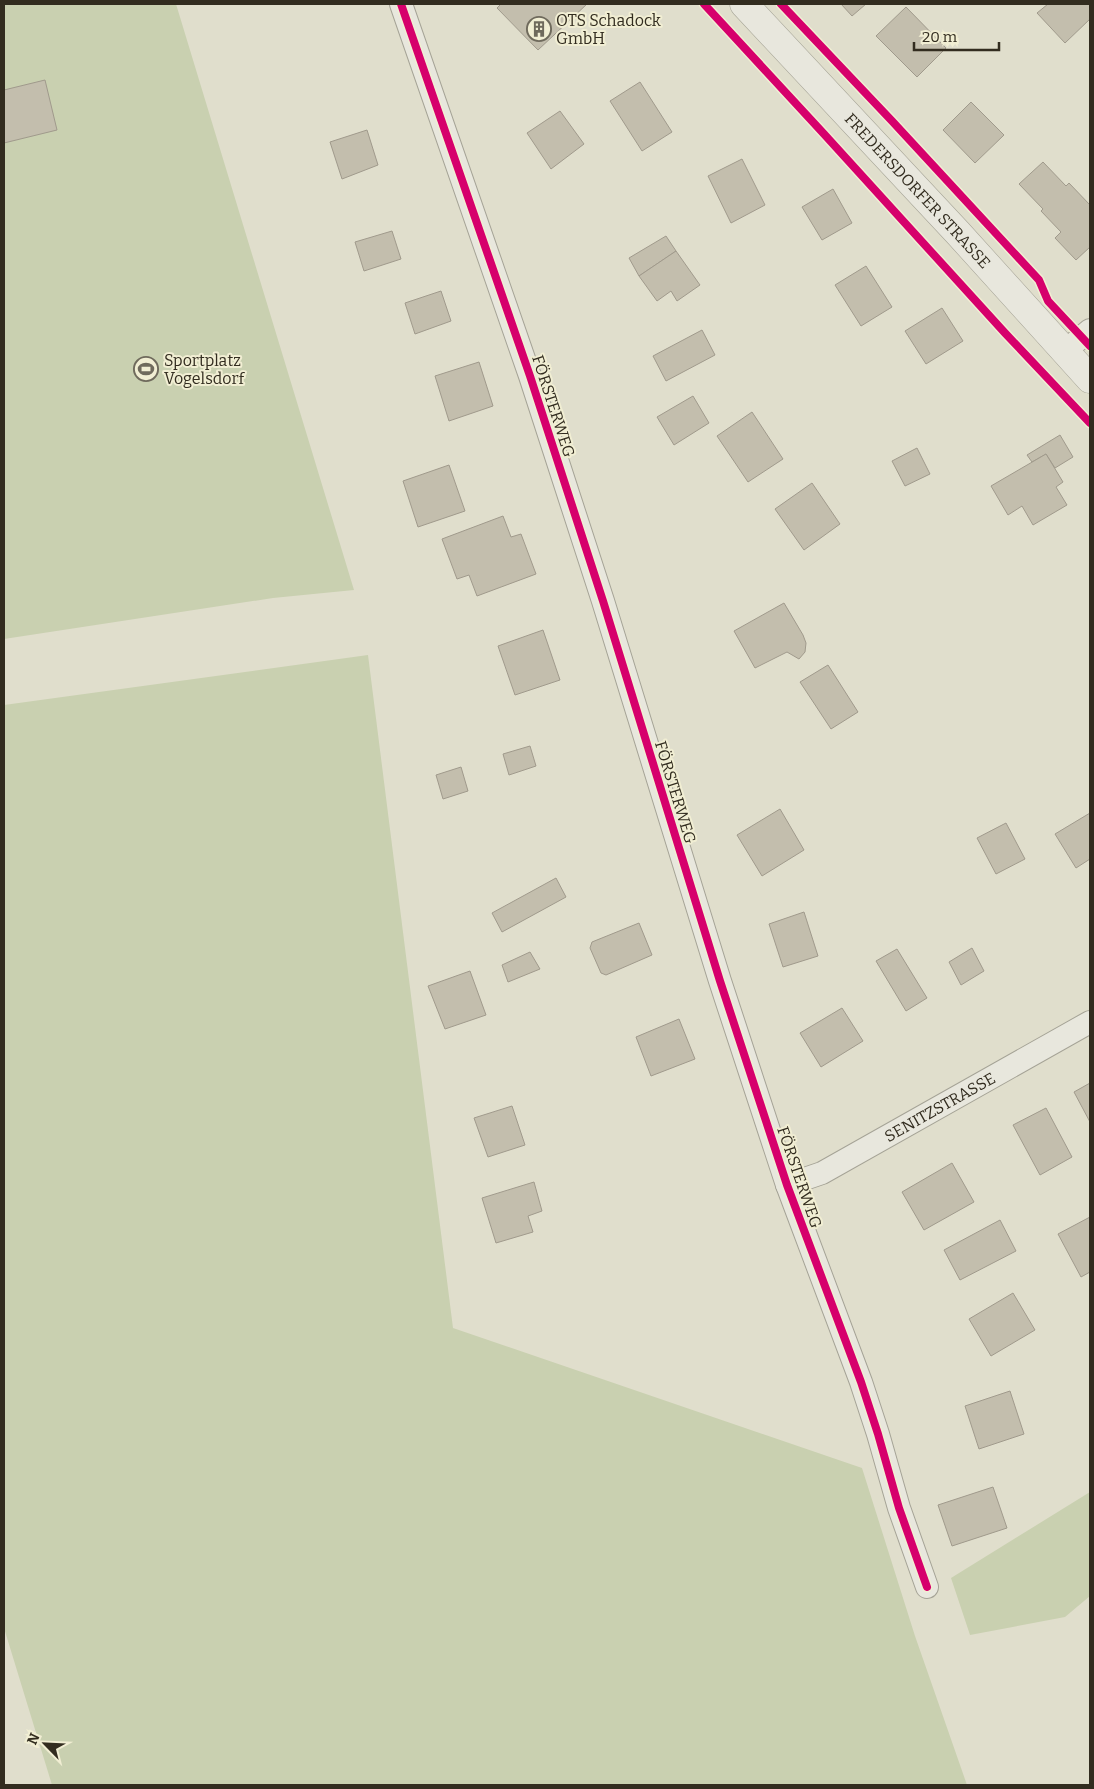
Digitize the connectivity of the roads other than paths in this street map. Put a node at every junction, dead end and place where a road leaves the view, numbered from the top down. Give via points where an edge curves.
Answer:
1 (401, 4) edge
2 (744, 4) edge
3 (1090, 330) edge
4 (1065, 351) junction
5 (1090, 379) edge
6 (1090, 1022) edge
7 (787, 1185) junction
8 (927, 1587) dead end

1 - 7 street, FÖRSTERWEG via 530,376
2 - 4 street, FREDERSDORFER STRASSE
3 - 4 street
4 - 5 street, FREDERSDORFER STRASSE
6 - 7 street, SENITZSTRASSE via 822,1173
7 - 8 street, FÖRSTERWEG via 861,1382

